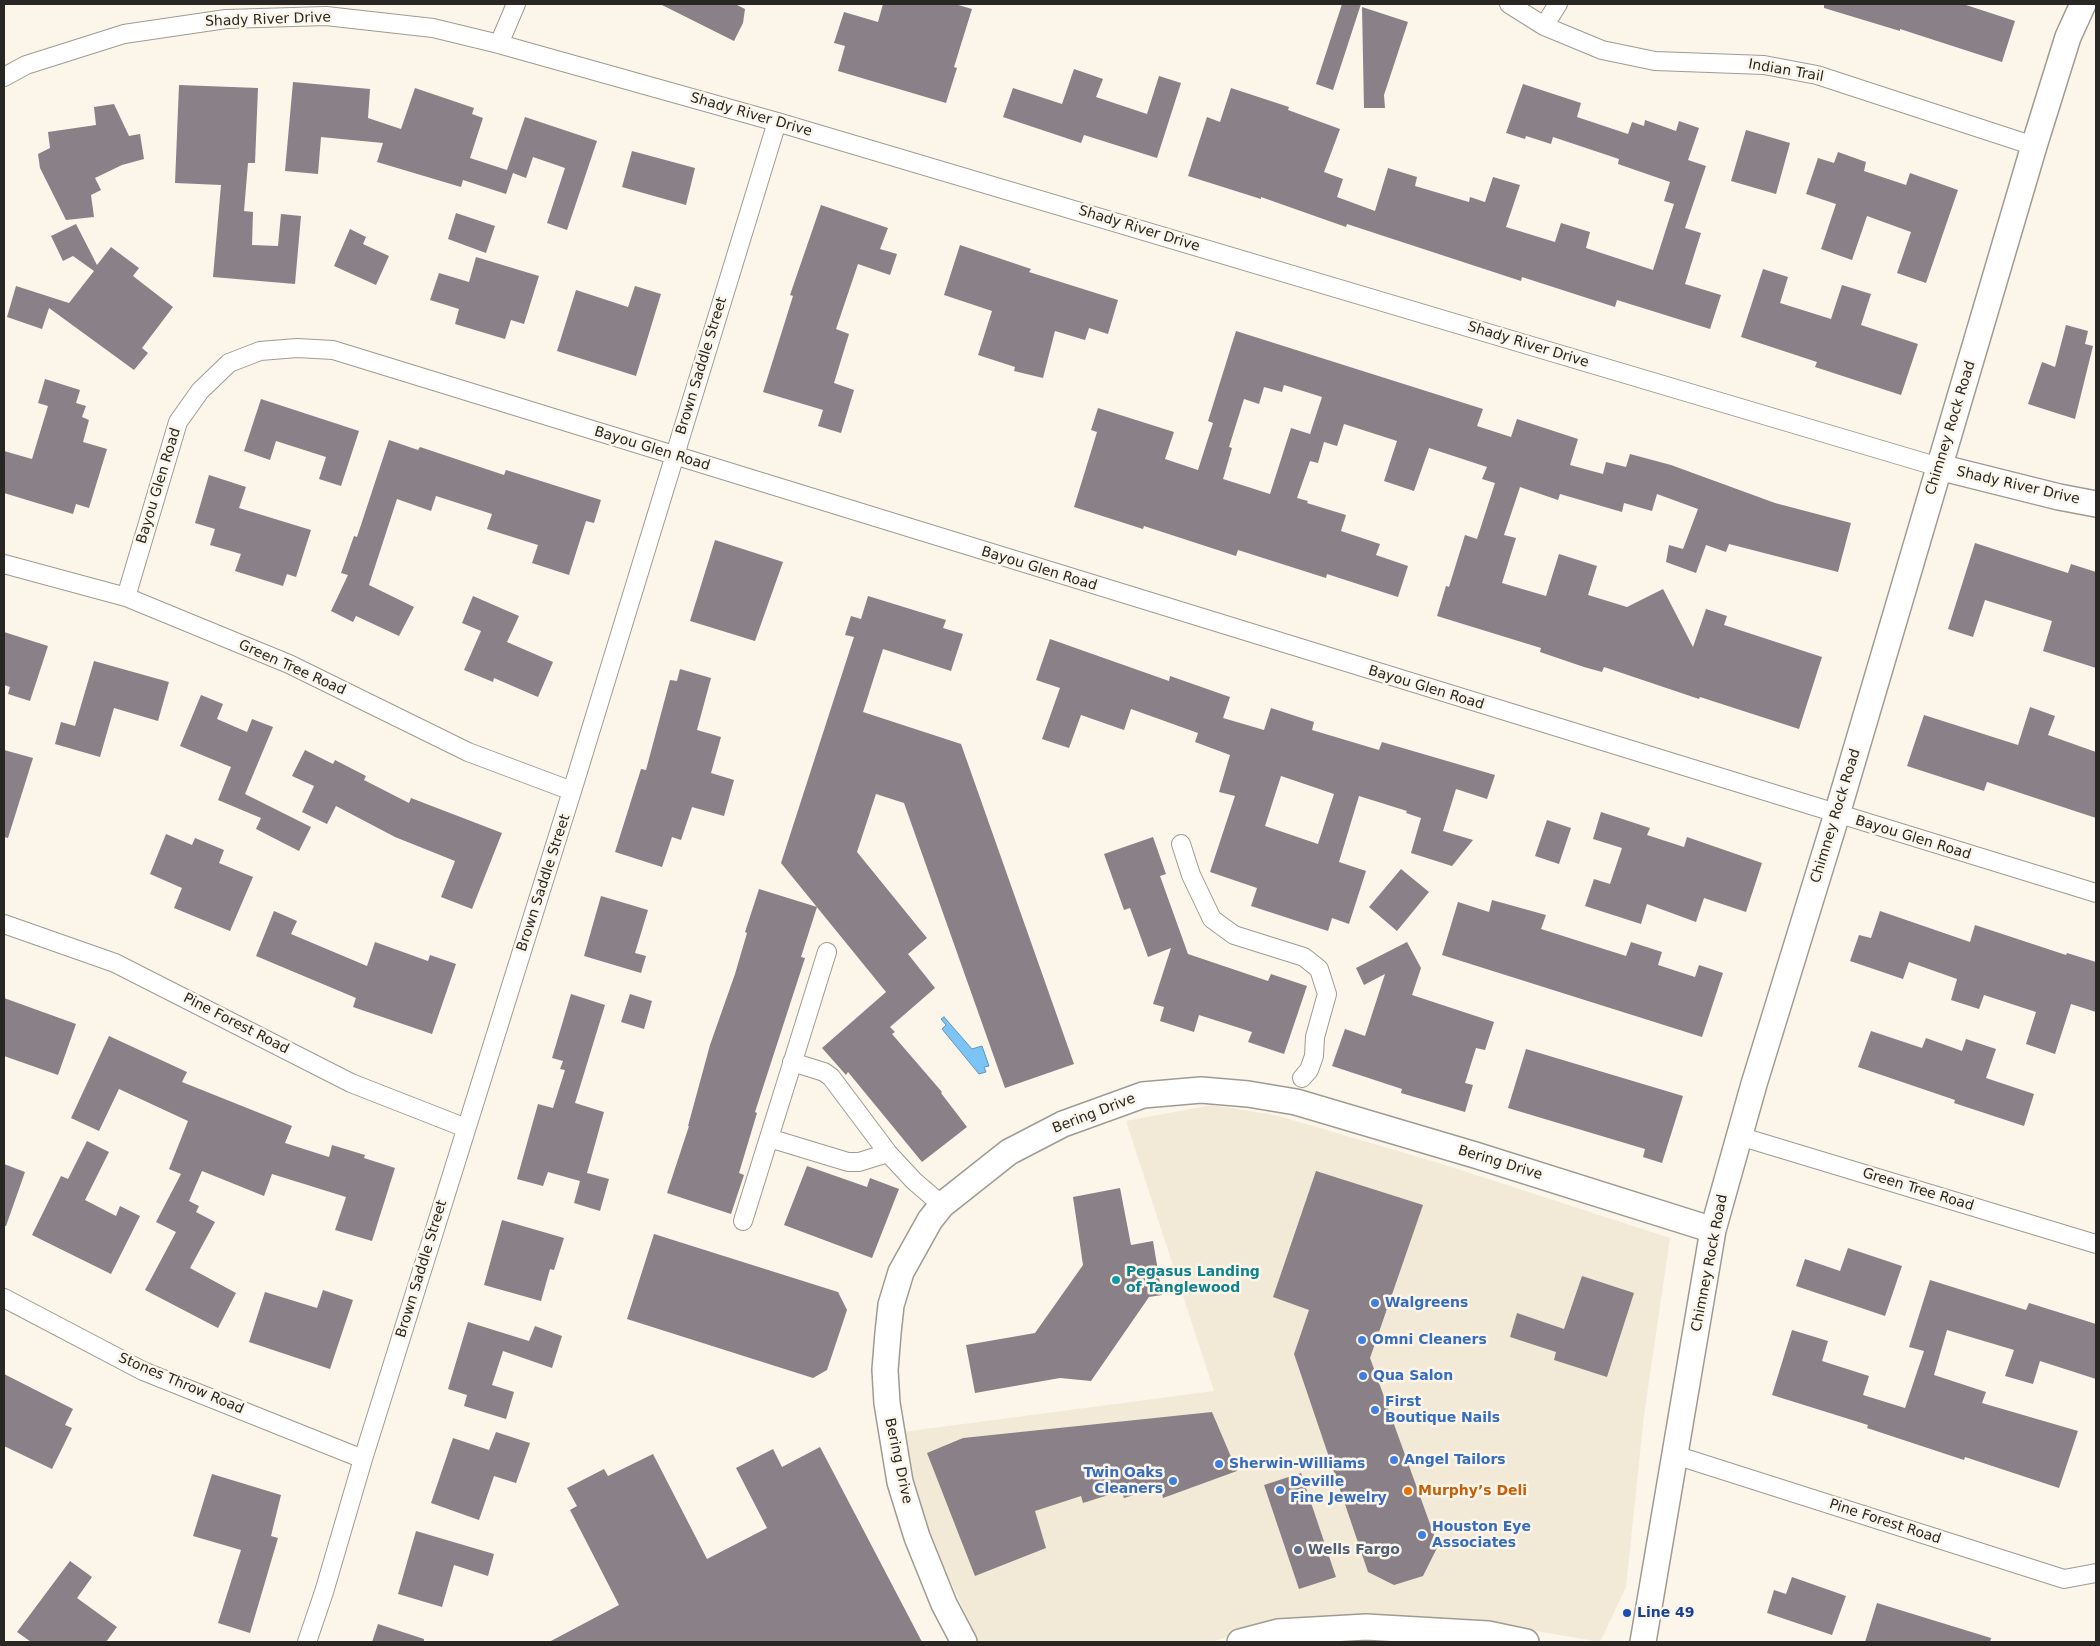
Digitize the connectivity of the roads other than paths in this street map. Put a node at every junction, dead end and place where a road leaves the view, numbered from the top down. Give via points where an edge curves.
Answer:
1 (516, 4) edge
2 (1509, 4) edge
3 (1558, 4) edge
4 (2083, 4) edge
5 (1544, 26) junction
6 (498, 44) junction
7 (4, 77) edge
8 (777, 122) junction
9 (2034, 146) junction
10 (674, 457) junction
11 (1939, 467) junction
12 (2096, 504) edge
13 (4, 564) edge
14 (126, 597) junction
15 (572, 791) junction
16 (1837, 814) junction
17 (1181, 844) dead end
18 (2096, 894) edge
19 (4, 924) edge
20 (827, 952) dead end
21 (792, 1062) junction
22 (1296, 1102) junction
23 (466, 1128) junction
24 (1739, 1136) junction
25 (769, 1138) junction
26 (888, 1153) junction
27 (942, 1205) junction
28 (743, 1221) dead end
29 (1713, 1230) junction
30 (2096, 1244) edge
31 (4, 1298) edge
32 (1675, 1455) junction
33 (363, 1459) junction
34 (2096, 1573) edge
35 (1281, 1637) edge
36 (307, 1642) edge
37 (964, 1642) edge
38 (1240, 1642) edge
39 (1526, 1642) edge
40 (1643, 1642) edge

1 - 6 street
2 - 5 street, Indian Trail
3 - 5 street
4 - 9 main road, Chimney Rock Road via 2068,38
5 - 9 street, Indian Trail via 1602,50 1655,61 1764,64 1817,75
6 - 7 street, Shady River Drive via 433,28 326,16 226,19 124,34 26,65
6 - 8 street, Shady River Drive
8 - 10 street, Brown Saddle Street
8 - 11 street, Shady River Drive
9 - 11 main road, Chimney Rock Road
10 - 14 street, Bayou Glen Road via 333,350 260,351 229,363 200,391 178,422
10 - 15 street, Brown Saddle Street
10 - 16 street, Bayou Glen Road
11 - 12 main road, Shady River Drive
11 - 16 main road, Chimney Rock Road
13 - 14 street, Green Tree Road
14 - 15 street, Green Tree Road via 289,664 468,752
15 - 23 street, Brown Saddle Street
16 - 18 street, Bayou Glen Road
16 - 24 main road, Chimney Rock Road
17 - 22 street via 1191,875 1212,919 1234,935 1304,957 1319,969 1328,994 1315,1037 1310,1070 1302,1078
19 - 23 street, Pine Forest Road via 114,963 351,1083
20 - 21 street
21 - 25 street
21 - 26 street via 831,1077
22 - 27 main road, Bering Drive via 1201,1090 1143,1095 1063,1124 1009,1152
22 - 29 main road, Bering Drive
23 - 33 street, Brown Saddle Street
24 - 29 main road, Chimney Rock Road
24 - 30 street, Green Tree Road
25 - 26 street via 848,1162
25 - 28 street
26 - 27 street
27 - 37 main road, Bering Drive via 900,1272 891,1305 885,1370 900,1482 917,1537 944,1604
29 - 32 main road, Chimney Rock Road
31 - 33 street, Stones Throw Road via 143,1371
32 - 34 street, Pine Forest Road via 2064,1579
32 - 40 main road, Chimney Rock Road
33 - 36 street, Brown Saddle Street
35 - 38 main road
35 - 39 main road via 1366,1627 1488,1634

